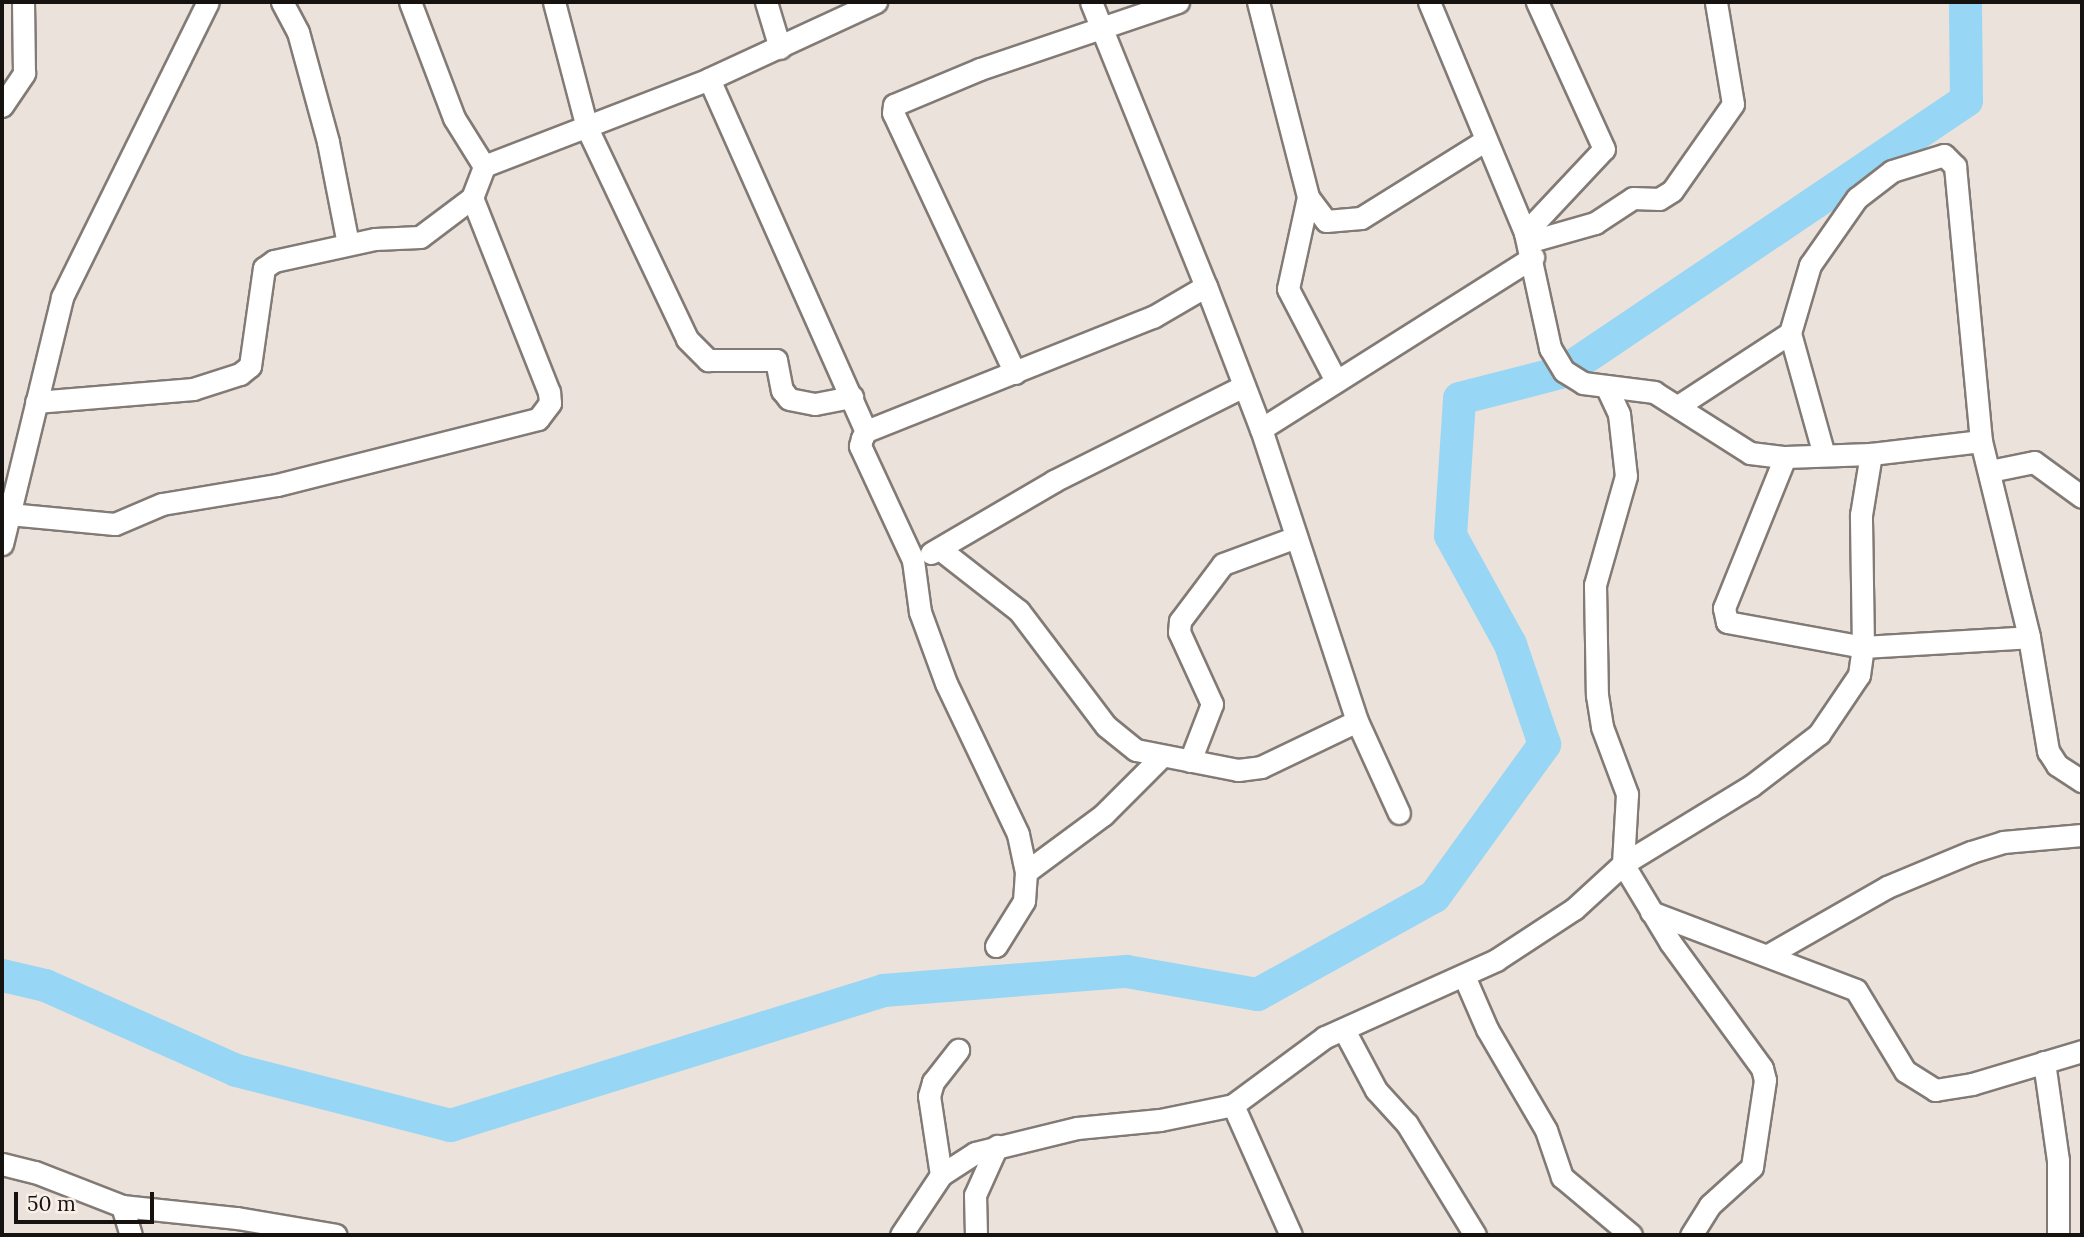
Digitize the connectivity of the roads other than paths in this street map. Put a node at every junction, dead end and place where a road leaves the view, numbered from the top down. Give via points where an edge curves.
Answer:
1 (23, 2) edge
2 (208, 2) edge
3 (282, 2) edge
4 (410, 2) edge
5 (554, 2) edge
6 (766, 2) edge
7 (876, 2) edge
8 (1091, 2) edge
9 (1178, 2) edge
10 (1258, 2) edge
11 (1429, 2) edge
12 (1537, 2) edge
13 (1716, 2) edge
14 (1100, 27) junction
15 (780, 48) junction
16 (709, 79) junction
17 (2, 106) edge
18 (587, 128) junction
19 (1486, 140) junction
20 (484, 166) junction
21 (1308, 197) junction
22 (472, 198) junction
23 (1544, 213) junction
24 (1584, 227) junction
25 (348, 244) junction
26 (1529, 244) junction
27 (1206, 286) junction
28 (1790, 333) junction
29 (1015, 373) junction
30 (1336, 381) junction
31 (1244, 386) junction
32 (1606, 386) junction
33 (852, 397) junction
34 (36, 402) junction
35 (1678, 406) junction
36 (1261, 429) junction
37 (866, 431) junction
38 (1981, 441) junction
39 (1871, 454) junction
40 (1824, 456) junction
41 (1785, 457) junction
42 (1990, 471) junction
43 (2082, 497) edge
44 (9, 514) junction
45 (1296, 537) junction
46 (2, 544) edge
47 (941, 550) junction
48 (912, 560) junction
49 (2029, 637) junction
50 (1863, 646) junction
51 (1357, 721) junction
52 (1162, 756) junction
53 (1190, 761) junction
54 (2082, 781) edge
55 (1399, 813) dead end
56 (2082, 835) edge
57 (1623, 864) junction
58 (1026, 873) junction
59 (1651, 912) junction
60 (996, 946) dead end
61 (1768, 955) junction
62 (1464, 975) junction
63 (1344, 1030) junction
64 (958, 1050) dead end
65 (2082, 1051) edge
66 (2045, 1062) junction
67 (1233, 1105) junction
68 (997, 1146) junction
69 (2, 1164) edge
70 (941, 1175) junction
71 (122, 1206) junction
72 (1286, 1233) edge
73 (322, 1234) edge
74 (131, 1235) edge
75 (901, 1235) edge
76 (976, 1235) edge
77 (1475, 1235) edge
78 (1631, 1235) edge
79 (1691, 1235) edge
80 (2058, 1235) edge

1 - 17 street via 24,73
2 - 34 street via 62,297
3 - 25 street via 298,32 328,142
4 - 20 street via 454,118
5 - 18 street
6 - 15 street
7 - 15 street
8 - 14 street
9 - 14 street
10 - 21 street
11 - 19 street
12 - 23 street via 1604,149
13 - 24 street via 1733,104 1665,198 1633,198
14 - 27 street
14 - 29 street via 894,105 893,113
15 - 16 street
16 - 18 street
16 - 33 street
18 - 20 street
18 - 33 street via 643,253 699,354 708,360 736,363 776,360 782,390 789,399 816,404
19 - 21 street via 1361,218 1326,221
19 - 26 street
20 - 22 street
21 - 30 street via 1288,289
22 - 25 street via 420,237
22 - 44 street via 550,392 550,403 538,419 277,485 162,504 114,524
23 - 24 street
23 - 26 street
24 - 26 street
25 - 34 street via 274,261 264,268 246,370 193,389
26 - 30 street
26 - 32 street via 1550,348 1564,371 1583,383
27 - 29 street via 1153,317
27 - 31 street
28 - 35 street
28 - 38 street via 1810,265 1857,198 1892,171 1944,155 1955,166
28 - 40 street
29 - 37 street
30 - 36 street
31 - 36 street
31 - 47 street via 1054,481
32 - 35 street via 1654,392
32 - 57 street via 1619,414 1626,476 1595,585 1597,695 1602,727 1628,794
33 - 37 street
34 - 44 street
35 - 41 street via 1732,445
36 - 45 street
37 - 48 street via 860,446
38 - 39 street
38 - 42 street
39 - 40 street
39 - 50 street via 1859,541
40 - 41 street
41 - 50 street via 1723,616 1737,627
42 - 43 street via 2034,462
42 - 49 street
44 - 46 street
45 - 51 street
45 - 53 street via 1223,564 1180,621 1180,632 1212,704
47 - 48 street
47 - 52 street via 1020,611 1124,744
48 - 58 street via 920,612 946,683 1002,793
49 - 50 street
49 - 54 street via 2048,751 2057,765
50 - 57 street via 1859,675 1819,734 1751,786
51 - 53 street via 1261,766 1238,770
51 - 55 street
52 - 53 street
52 - 58 street via 1103,815
56 - 61 street via 2003,842 1971,852 1887,887
57 - 59 street
57 - 62 street via 1574,909
58 - 60 street via 1024,901
59 - 61 street
59 - 79 street via 1762,1068 1765,1080 1752,1167 1710,1205
61 - 66 street via 1856,990 1905,1071 1935,1090 1946,1091
62 - 63 street
62 - 78 street via 1487,1029 1546,1130 1562,1177
63 - 67 street via 1304,1049
63 - 77 street via 1376,1090 1407,1124
64 - 70 street via 933,1082 929,1096
65 - 66 street
66 - 80 street via 2058,1160
67 - 68 street via 1160,1121 1077,1128
67 - 72 street
68 - 70 street via 957,1161
68 - 76 street via 975,1195
69 - 71 street
70 - 75 street
71 - 73 street
71 - 74 street

